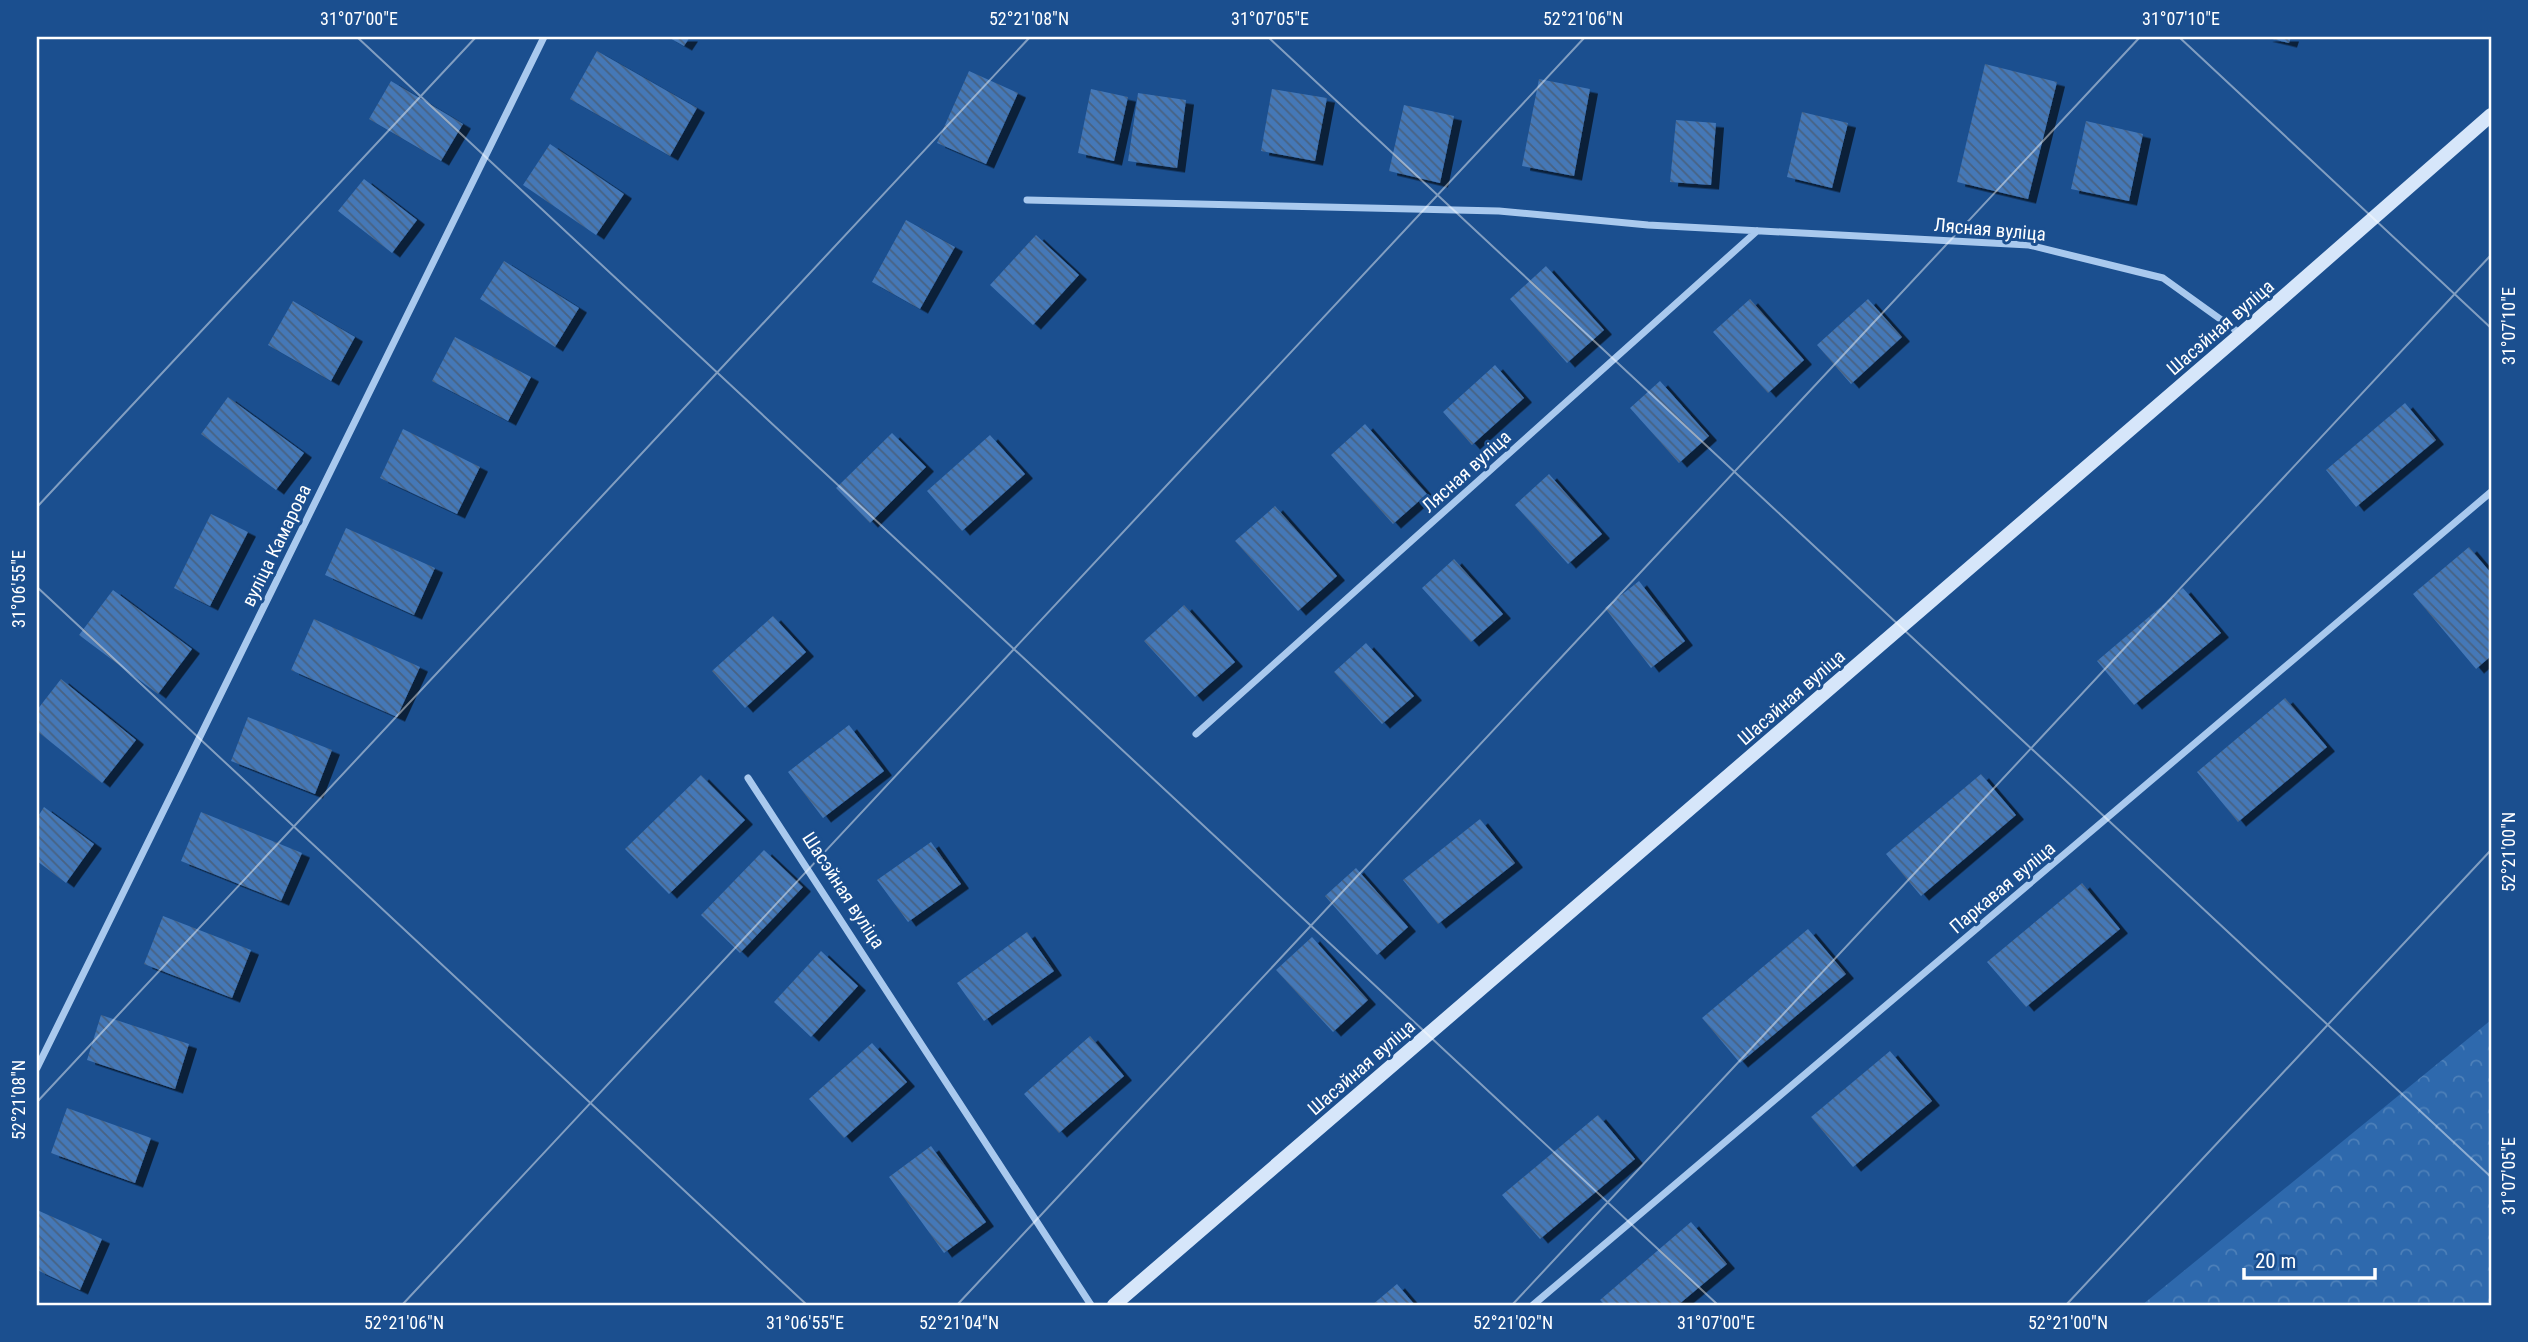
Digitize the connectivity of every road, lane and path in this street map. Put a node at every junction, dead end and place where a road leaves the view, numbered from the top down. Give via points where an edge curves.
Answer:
1 (544, 37) edge
2 (2491, 116) edge
3 (1027, 200) dead end
4 (1757, 231) junction
5 (2241, 334) junction
6 (2491, 492) edge
7 (1196, 734) dead end
8 (748, 778) dead end
9 (37, 1068) edge
10 (1091, 1305) edge
11 (1114, 1305) edge
12 (1533, 1305) edge

1 - 9 street, вуліца Камарова
2 - 5 street, Шасэйная вуліца
3 - 4 street, Лясная вуліца via 1499,211
4 - 5 street, Лясная вуліца via 2029,245 2163,278
4 - 7 street, Лясная вуліца
5 - 11 street, Шасэйная вуліца
6 - 12 street, Паркавая вуліца
8 - 10 street, Шасэйная вуліца

